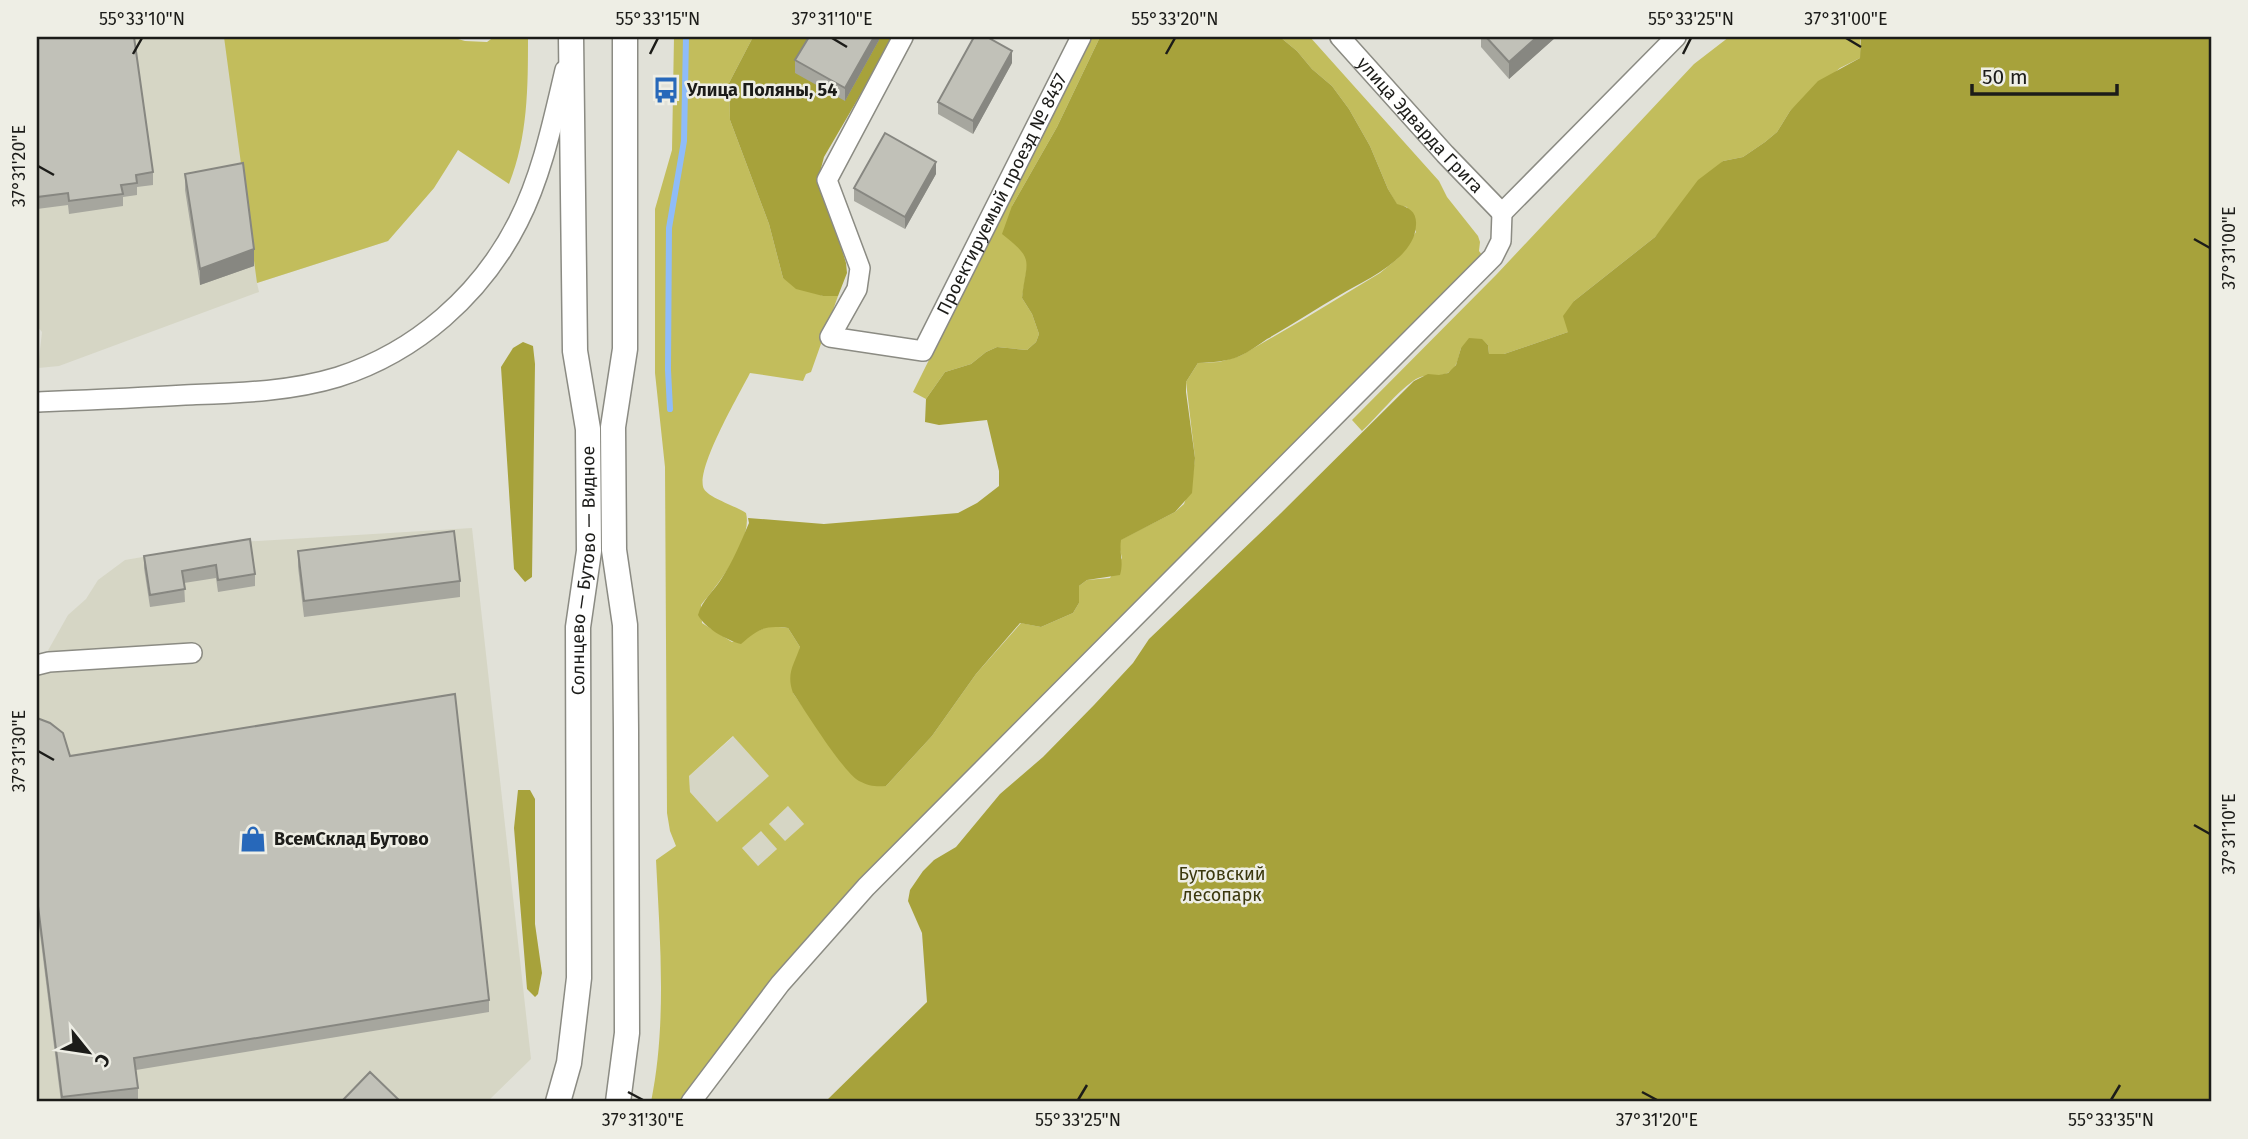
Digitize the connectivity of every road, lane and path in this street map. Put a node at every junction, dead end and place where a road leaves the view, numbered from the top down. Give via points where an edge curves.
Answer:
1 (625, 37) edge
2 (903, 37) edge
3 (1081, 37) edge
4 (1340, 37) edge
5 (1676, 37) edge
6 (571, 41) edge
7 (1502, 213) junction
8 (37, 402) edge
9 (192, 653) dead end
10 (37, 665) edge
11 (558, 1102) edge
12 (618, 1102) edge
13 (691, 1102) edge

1 - 12 main road, Солнцево — Бутово — Видное via 625,349 613,428 614,550 625,625 626,730 627,1033
2 - 3 street, Проектируемый проезд № 8457 via 827,180 860,268 856,289 830,337 923,351
4 - 7 street, улица Эдварда Грига
5 - 7 street
6 - 8 street via 541,161 515,228 476,286 411,342 365,367 293,387
6 - 11 main road, Солнцево — Бутово — Видное via 575,351 588,429 589,551 578,627 579,978 569,1063
7 - 13 street via 1502,233 1493,257 866,887 780,984
9 - 10 street

